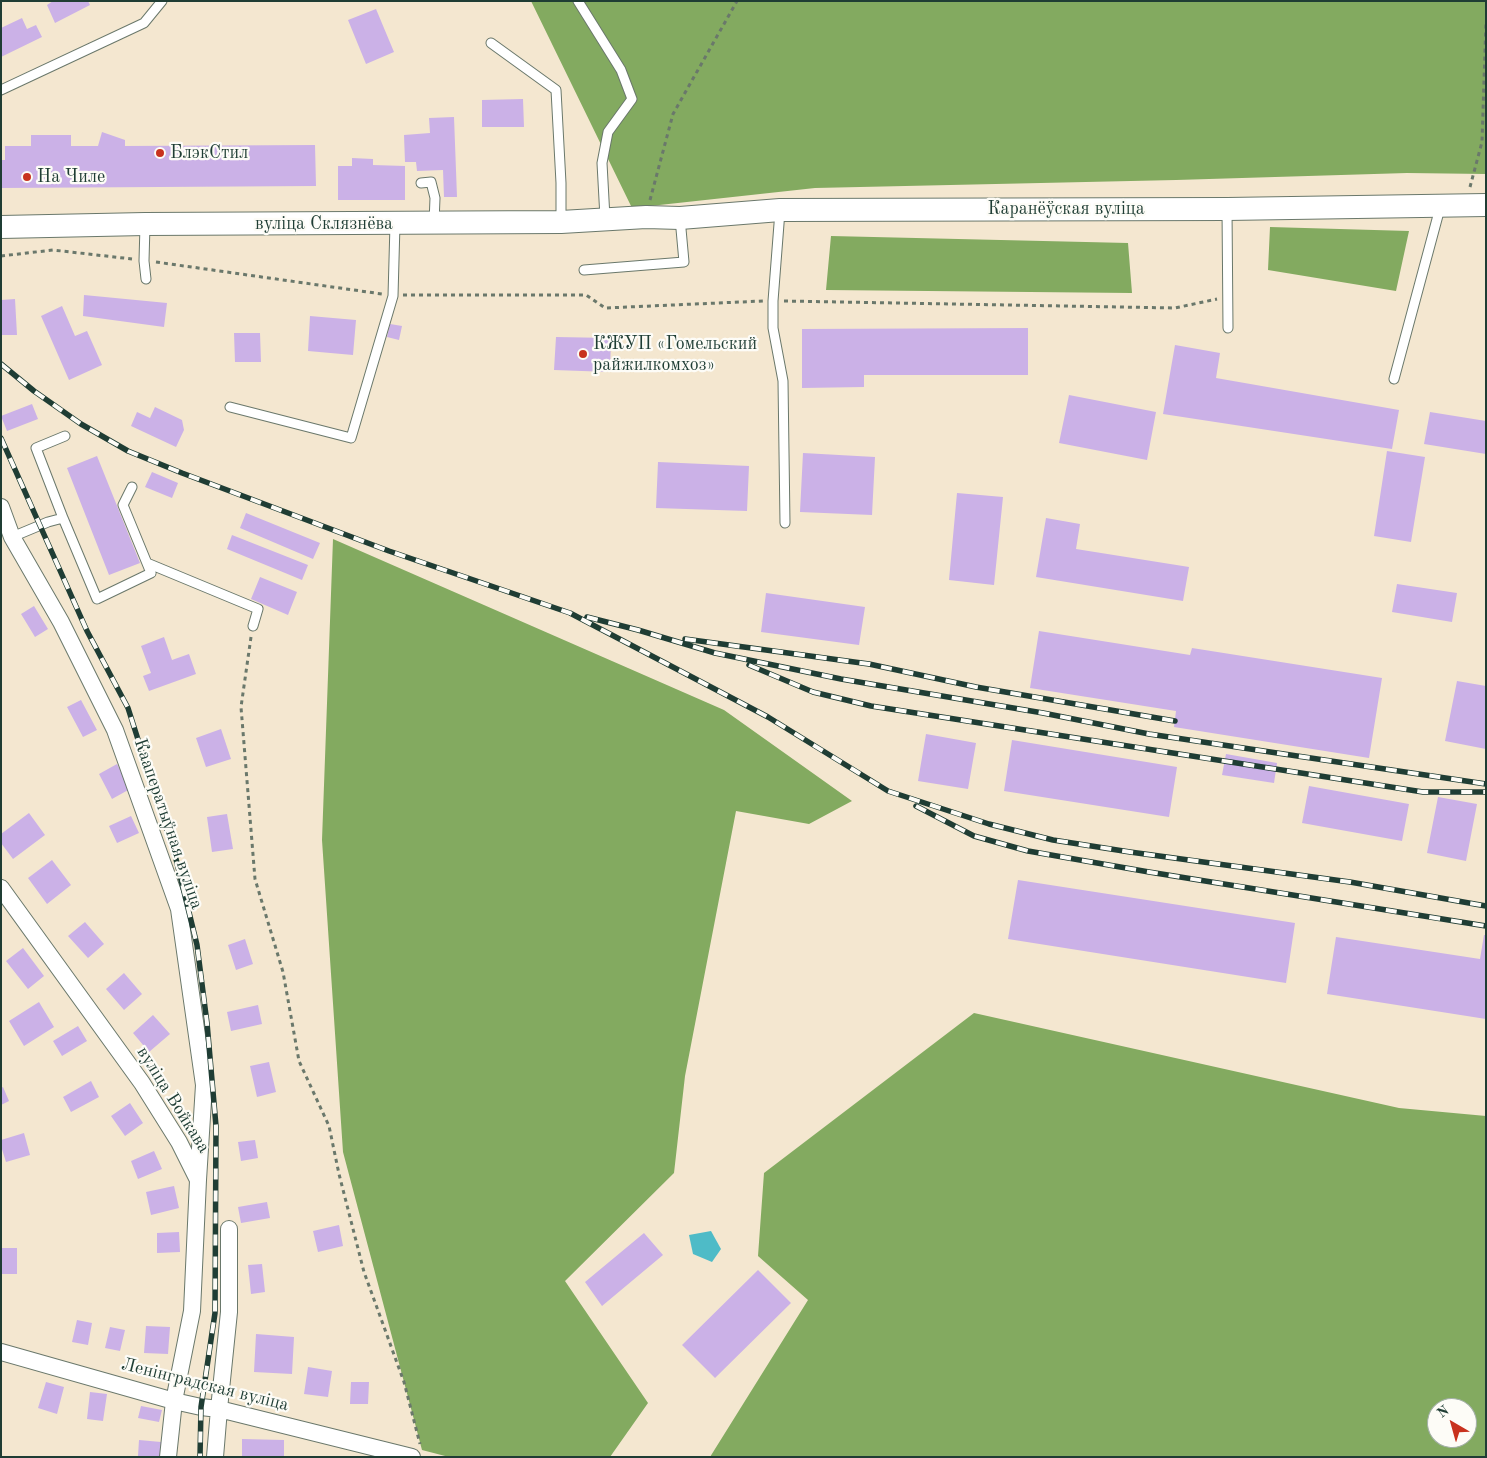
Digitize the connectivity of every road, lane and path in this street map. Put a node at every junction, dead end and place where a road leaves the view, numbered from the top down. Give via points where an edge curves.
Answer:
1 (162, 1) edge
2 (578, 1) edge
3 (737, 1) edge
4 (1486, 21) edge
5 (491, 43) dead end
6 (1, 90) edge
7 (421, 183) dead end
8 (1440, 205) junction
9 (1476, 205) edge
10 (1227, 209) junction
11 (780, 210) junction
12 (646, 217) junction
13 (680, 218) junction
14 (605, 220) junction
15 (561, 222) junction
16 (434, 223) junction
17 (145, 224) junction
18 (395, 224) junction
19 (1, 227) edge
20 (1, 256) edge
21 (144, 261) junction
22 (584, 270) dead end
23 (146, 279) dead end
24 (393, 296) junction
25 (1228, 296) junction
26 (773, 301) junction
27 (1228, 328) dead end
28 (1394, 379) dead end
29 (230, 407) dead end
30 (65, 436) dead end
31 (132, 486) dead end
32 (1, 507) edge
33 (63, 518) junction
34 (785, 523) dead end
35 (6, 539) edge
36 (147, 563) junction
37 (253, 626) joint
38 (1, 888) edge
39 (198, 1180) junction
40 (229, 1229) dead end
41 (1, 1352) edge
42 (174, 1401) junction
43 (219, 1409) junction
44 (409, 1454) edge
45 (168, 1457) edge
46 (215, 1457) edge

1 - 6 lane via 144,23
2 - 14 lane via 621,70 632,99 608,132 602,163
3 - 12 path via 672,114
4 - 9 path via 1482,142
5 - 15 lane via 556,90
7 - 16 lane via 431,182 435,198
8 - 9 main road, Каранёўская вуліца
8 - 10 main road, Каранёўская вуліца
8 - 28 lane
10 - 11 main road, Каранёўская вуліца
10 - 25 lane
11 - 13 main road, Каранёўская вуліца
11 - 26 lane
12 - 13 main road, Каранёўская вуліца
12 - 14 main road, вуліца Склязнёва
13 - 22 lane via 684,262
14 - 15 main road, вуліца Склязнёва
15 - 16 main road, вуліца Склязнёва
16 - 18 main road, вуліца Склязнёва
17 - 18 main road, вуліца Склязнёва
17 - 19 main road, вуліца Склязнёва
17 - 21 lane
18 - 24 lane
20 - 21 path via 53,250
21 - 23 lane
21 - 24 path
24 - 26 path via 586,295 605,308
24 - 29 lane via 351,438
25 - 26 path via 1175,308
25 - 27 lane
26 - 34 lane via 773,328 783,381
30 - 33 lane via 36,448
31 - 36 lane via 123,505
32 - 35 street, Кааператыўная вуліца
33 - 35 lane
33 - 36 lane via 97,599 151,573
35 - 39 street, Кааператыўная вуліца via 61,622 115,730 179,909 204,1086
36 - 37 lane via 258,609
37 - 44 path via 241,707 255,879 283,972 299,1060 329,1126 364,1272 404,1382
38 - 39 street, вуліца Войкава via 142,1083 179,1142
39 - 42 street, вуліца Войкава via 192,1311
40 - 43 street via 230,1312
41 - 42 street, Ленінградская вуліца
42 - 43 street, Ленінградская вуліца
42 - 45 street, вуліца Войкава
43 - 44 street, Ленінградская вуліца
43 - 46 street

